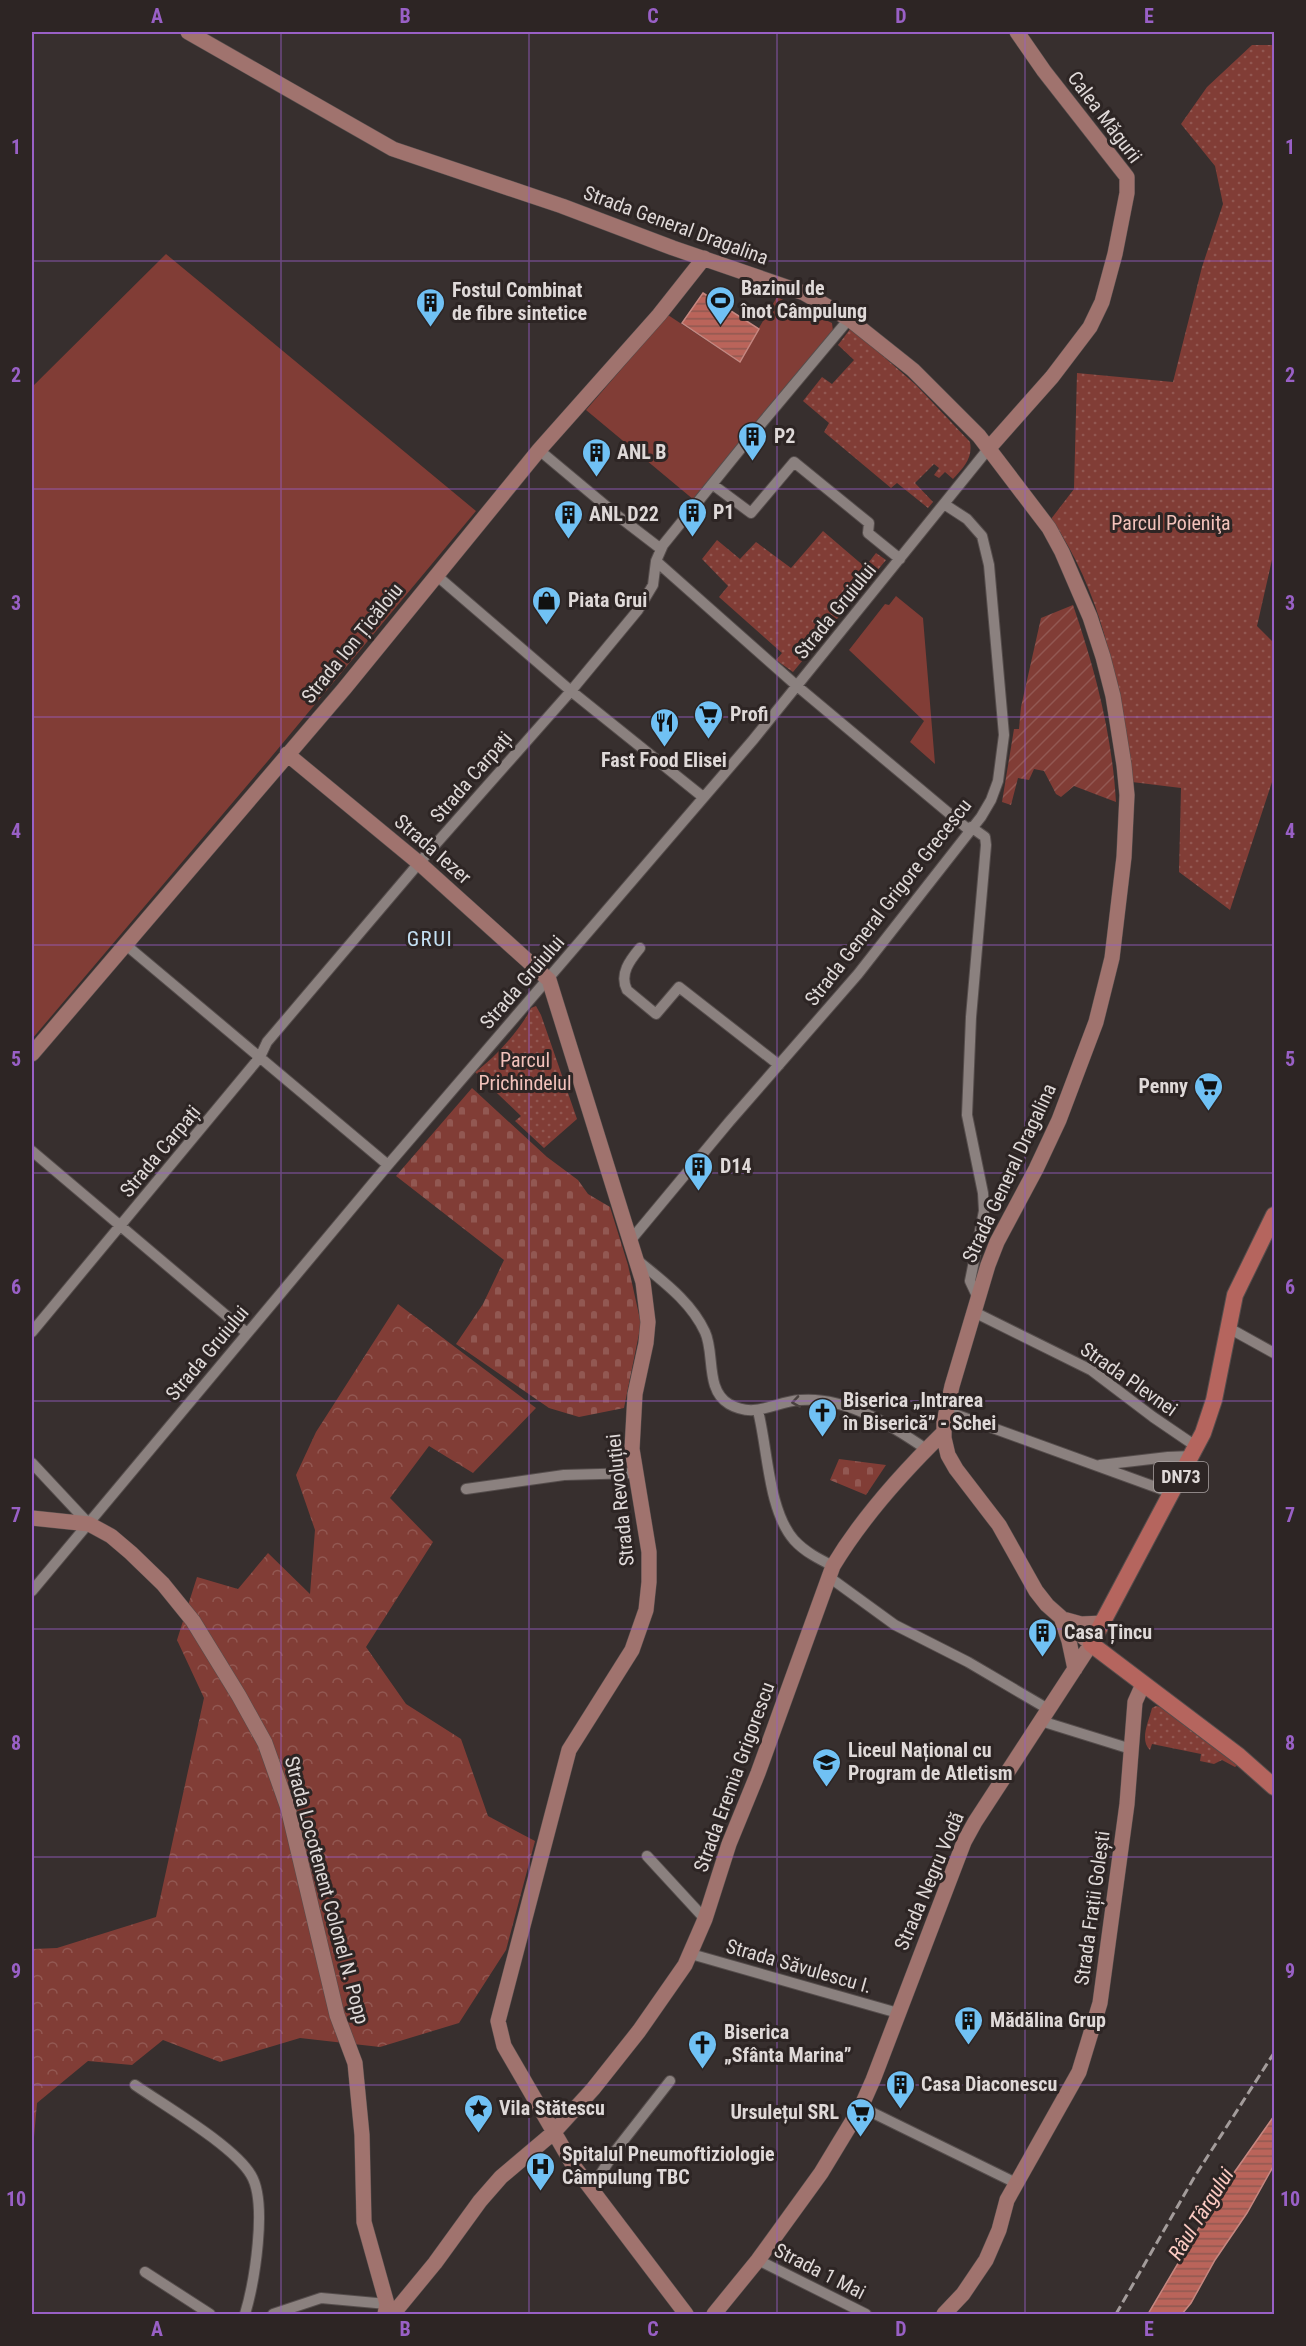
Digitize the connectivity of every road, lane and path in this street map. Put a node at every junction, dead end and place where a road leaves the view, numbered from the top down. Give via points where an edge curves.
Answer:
1 (188, 32) edge
2 (1017, 32) edge
3 (704, 258) junction
4 (849, 319) junction
5 (989, 448) junction
6 (539, 450) junction
7 (712, 484) junction
8 (944, 504) junction
9 (662, 549) junction
10 (900, 559) junction
11 (656, 561) junction
12 (436, 574) junction
13 (797, 686) junction
14 (571, 691) junction
15 (287, 754) junction
16 (703, 797) junction
17 (970, 829) junction
18 (419, 863) junction
19 (126, 945) junction
20 (640, 948) dead end
21 (549, 980) junction
22 (32, 1054) edge
23 (260, 1057) junction
24 (779, 1065) junction
25 (32, 1151) edge
26 (388, 1165) junction
27 (1275, 1215) edge
28 (121, 1226) junction
29 (630, 1241) junction
30 (636, 1259) junction
31 (976, 1305) junction
32 (1227, 1327) junction
33 (32, 1332) edge
34 (247, 1333) junction
35 (1275, 1353) edge
36 (758, 1411) junction
37 (946, 1411) junction
38 (944, 1432) junction
39 (926, 1449) junction
40 (1194, 1452) junction
41 (32, 1463) edge
42 (1096, 1465) junction
43 (636, 1473) junction
44 (466, 1489) dead end
45 (1172, 1493) junction
46 (32, 1518) edge
47 (89, 1524) junction
48 (831, 1572) junction
49 (32, 1591) edge
50 (1061, 1618) junction
51 (1105, 1620) junction
52 (1091, 1644) junction
53 (1118, 1666) junction
54 (1075, 1669) junction
55 (1143, 1684) junction
56 (1045, 1715) junction
57 (1131, 1749) junction
58 (1272, 1790) edge
59 (646, 1856) dead end
60 (705, 1919) junction
61 (691, 1954) junction
62 (898, 2013) junction
63 (670, 2081) dead end
64 (135, 2085) dead end
65 (861, 2108) junction
66 (554, 2133) junction
67 (1016, 2183) junction
68 (591, 2189) junction
69 (758, 2260) junction
70 (145, 2272) dead end
71 (388, 2311) edge
72 (202, 2313) edge
73 (245, 2314) edge
74 (273, 2314) edge
75 (686, 2314) edge
76 (714, 2314) edge
77 (866, 2314) edge
78 (944, 2314) edge

1 - 3 main road, Strada General Dragalina via 393,149
2 - 5 main road, Calea Măgurii via 1127,177 1127,193 1108,282 1090,327
3 - 4 main road, Strada General Dragalina via 804,293
3 - 6 main road, Strada Ion Țicăloiu via 659,315
4 - 5 main road, Strada General Dragalina via 913,369
4 - 7 street, Strada Carpați
5 - 8 street, Strada Gruiului
5 - 31 main road, Strada General Dragalina via 1049,528 1074,576 1113,696 1127,795 1118,909 1103,999 1051,1140 997,1242
6 - 9 street
6 - 12 main road, Strada Ion Țicăloiu
7 - 9 street, Strada Carpați
7 - 10 street via 751,513 794,462 869,523 868,533
8 - 10 street, Strada Gruiului
8 - 17 street, Strada General Grigore Grecescu via 967,519 982,536 989,565 1004,735 998,781 991,800
9 - 11 street, Strada Carpați
10 - 13 street, Strada Gruiului
11 - 13 street
11 - 14 street, Strada Carpați via 653,585 638,610
12 - 14 street
12 - 15 main road, Strada Ion Țicăloiu
13 - 16 street, Strada Gruiului
13 - 17 street
14 - 16 street
14 - 18 street, Strada Carpați
15 - 18 main road, Strada Iezer
15 - 19 main road, Strada Ion Țicăloiu
16 - 21 street, Strada Gruiului
17 - 24 street, Strada General Grigore Grecescu via 858,974
17 - 31 street via 985,837 986,845 967,1115 984,1211 970,1281
18 - 21 main road, Strada Iezer
18 - 23 street, Strada Carpați via 267,1042
19 - 22 main road, Strada Ion Țicăloiu
19 - 23 street
20 - 24 street via 626,965 627,990 656,1014 679,987
21 - 26 street, Strada Gruiului
21 - 29 main road, Strada Revoluției
23 - 26 street
23 - 28 street, Strada Carpați
24 - 29 street, Strada General Grigore Grecescu
25 - 28 street
26 - 34 street, Strada Gruiului
27 - 32 main road, DN73 via 1240,1281
28 - 33 street, Strada Carpați
28 - 34 street
29 - 30 main road, Strada Revoluției
30 - 36 street via 695,1314 706,1333 717,1391 728,1403
30 - 43 main road, Strada Revoluției via 648,1322 632,1417
31 - 37 main road, Strada General Dragalina
31 - 40 street, Strada Plevnei via 1091,1370
32 - 35 street
32 - 40 main road, Strada Negru Vodă / DN73 via 1214,1400
34 - 47 street, Strada Gruiului
39 -> 36 street via 868,1415 830,1402 799,1400
36 - 48 street via 776,1509 784,1526
37 - 38 main road, Strada General Dragalina
37 - 42 street
38 - 39 main road, Strada Eremia Grigorescu
38 - 50 main road, Strada General Dragalina via 948,1455 956,1469 993,1516 1036,1591
39 - 48 main road, Strada Eremia Grigorescu via 898,1476 843,1549
40 - 42 street
40 - 45 main road, Strada Negru Vodă / DN73
41 - 47 street
42 - 45 street
43 - 44 street via 564,1475
43 - 66 main road, Strada Revoluției via 650,1552 646,1610 632,1650 569,1750 498,2021 504,2046
45 - 51 main road, Strada Negru Vodă / DN73
46 - 47 main road, Strada Locotenent Colonel N. Popp
47 - 49 street, Strada Gruiului
47 - 71 main road, Strada Locotenent Colonel N. Popp via 131,1553 193,1621 265,1743 288,1808 337,2015 355,2062 364,2222
48 - 56 street via 896,1625 968,1662
48 - 60 main road, Strada Eremia Grigorescu via 729,1844
50 - 51 main road via 1081,1624
50 - 52 main road, Strada General Dragalina
50 - 54 main road
51 - 52 main road, Strada Negru Vodă / DN73
51 - 53 main road
52 - 53 main road
52 - 54 main road, Strada Negru Vodă / DN73
53 - 55 main road
54 - 56 main road, Strada Negru Vodă / DN73
55 - 57 main road, Strada Frații Golești via 1135,1702
55 - 58 main road via 1239,1756
56 - 57 street
56 - 62 main road, Strada Negru Vodă / DN73 via 964,1842
57 - 67 main road, Strada Frații Golești via 1127,1804 1093,2031 1073,2085
59 - 60 street
60 - 61 main road, Strada Eremia Grigorescu
61 - 62 street, Strada Săvulescu I.
61 - 66 main road, Strada Eremia Grigorescu via 639,2031
62 - 65 main road, Strada Negru Vodă / DN73
63 - 68 street
64 - 73 street via 224,2147 252,2176 258,2192 259,2217
65 - 67 street
65 - 69 main road, Strada Negru Vodă / DN73 via 835,2152
66 - 68 main road, Strada Revoluției
66 - 71 main road, Strada Eremia Grigorescu via 501,2177 435,2264
67 - 78 main road, Strada Frații Golești via 987,2260
68 - 75 main road, Strada Revoluției
69 - 76 main road, Strada Negru Vodă / DN73
69 - 77 street, Strada 1 Mai
70 - 72 street
71 - 74 street via 321,2298

